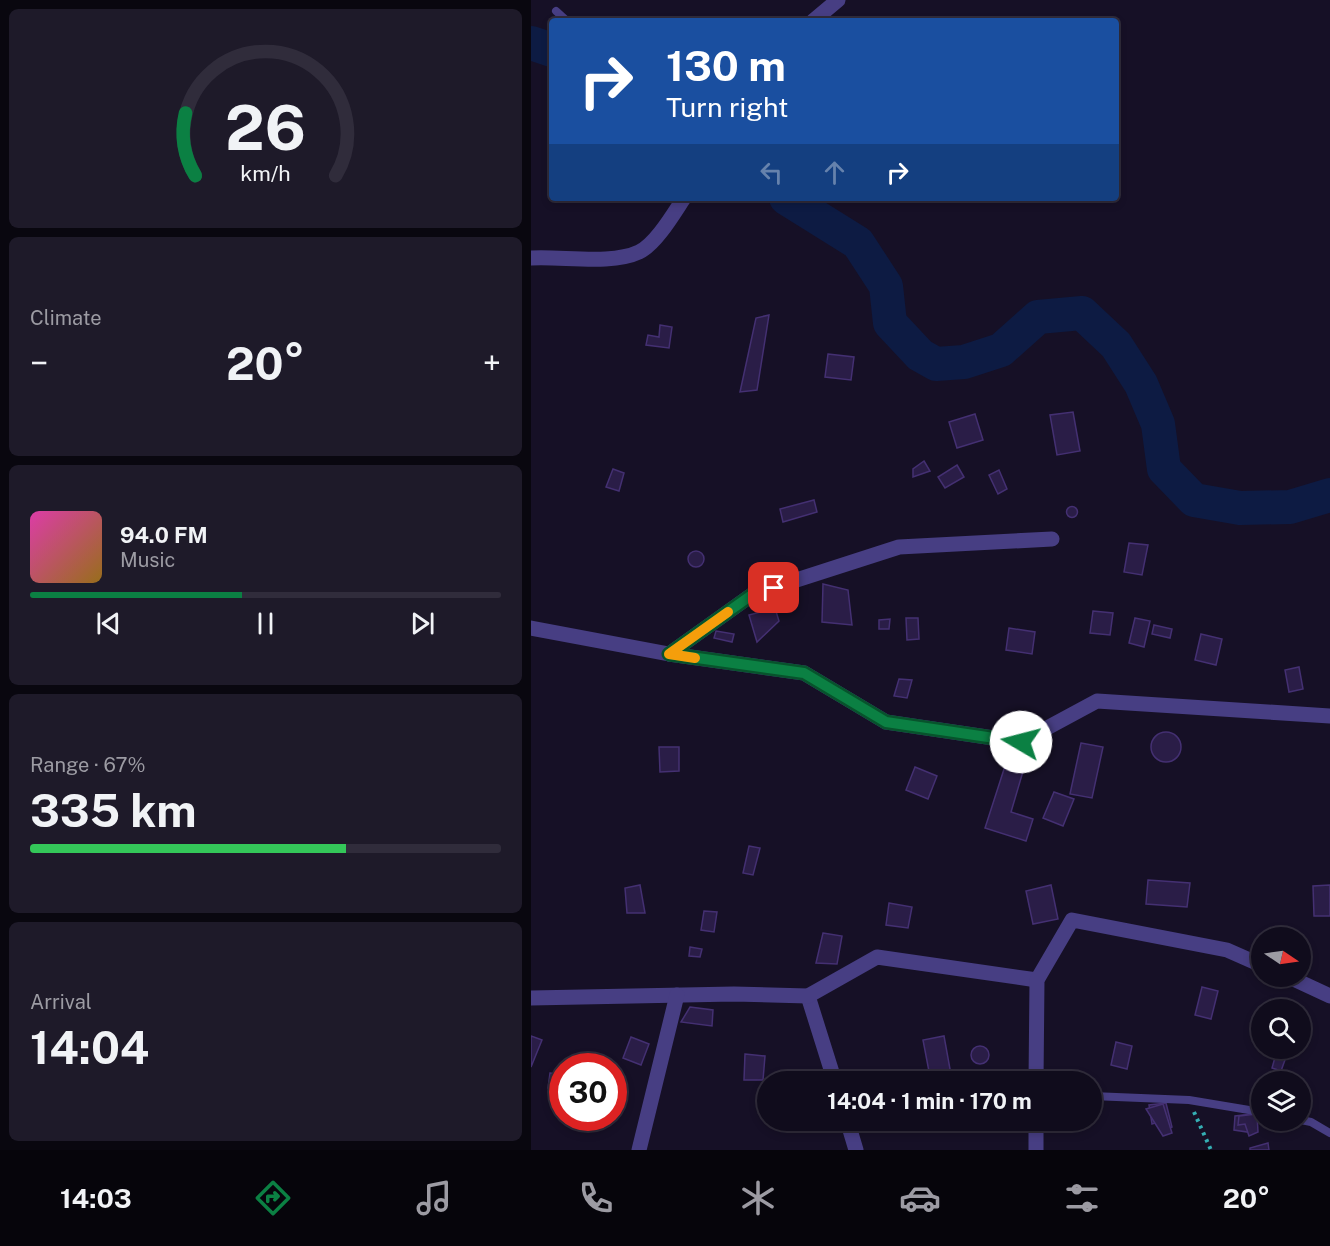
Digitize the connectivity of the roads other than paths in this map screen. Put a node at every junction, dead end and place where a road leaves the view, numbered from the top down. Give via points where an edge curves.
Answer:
1 (837, 0) edge
2 (556, 11) dead end
3 (564, 18) edge
4 (815, 18) edge
5 (682, 201) edge
6 (531, 258) edge
7 (1052, 539) dead end
8 (531, 628) edge
9 (669, 654) junction
10 (1330, 716) edge
11 (1251, 961) edge
12 (1037, 980) junction
13 (1311, 987) edge
14 (677, 995) junction
15 (809, 996) junction
16 (1330, 996) edge
17 (531, 998) edge
18 (832, 1071) edge
19 (1036, 1071) edge
20 (1102, 1097) edge
21 (1251, 1110) edge
22 (1311, 1122) joint
23 (1330, 1124) edge
24 (850, 1131) edge
25 (1036, 1131) edge
26 (1330, 1133) edge
27 (639, 1150) edge
28 (856, 1150) edge
29 (1036, 1150) edge

1 - 4 street
2 - 3 lane
5 - 6 street via 662,230 640,251 615,257
7 - 9 street via 899,547 753,594
8 - 9 street
9 - 10 street via 804,673 886,722 1021,742 1097,701
11 - 12 street via 1227,950 1072,920
12 - 15 street via 877,957
12 - 19 street
13 - 16 street
14 - 15 street
14 - 17 street
14 - 27 street
15 - 18 street
20 - 21 lane via 1189,1101
22 - 23 lane
22 - 26 lane
24 - 28 street
25 - 29 street

